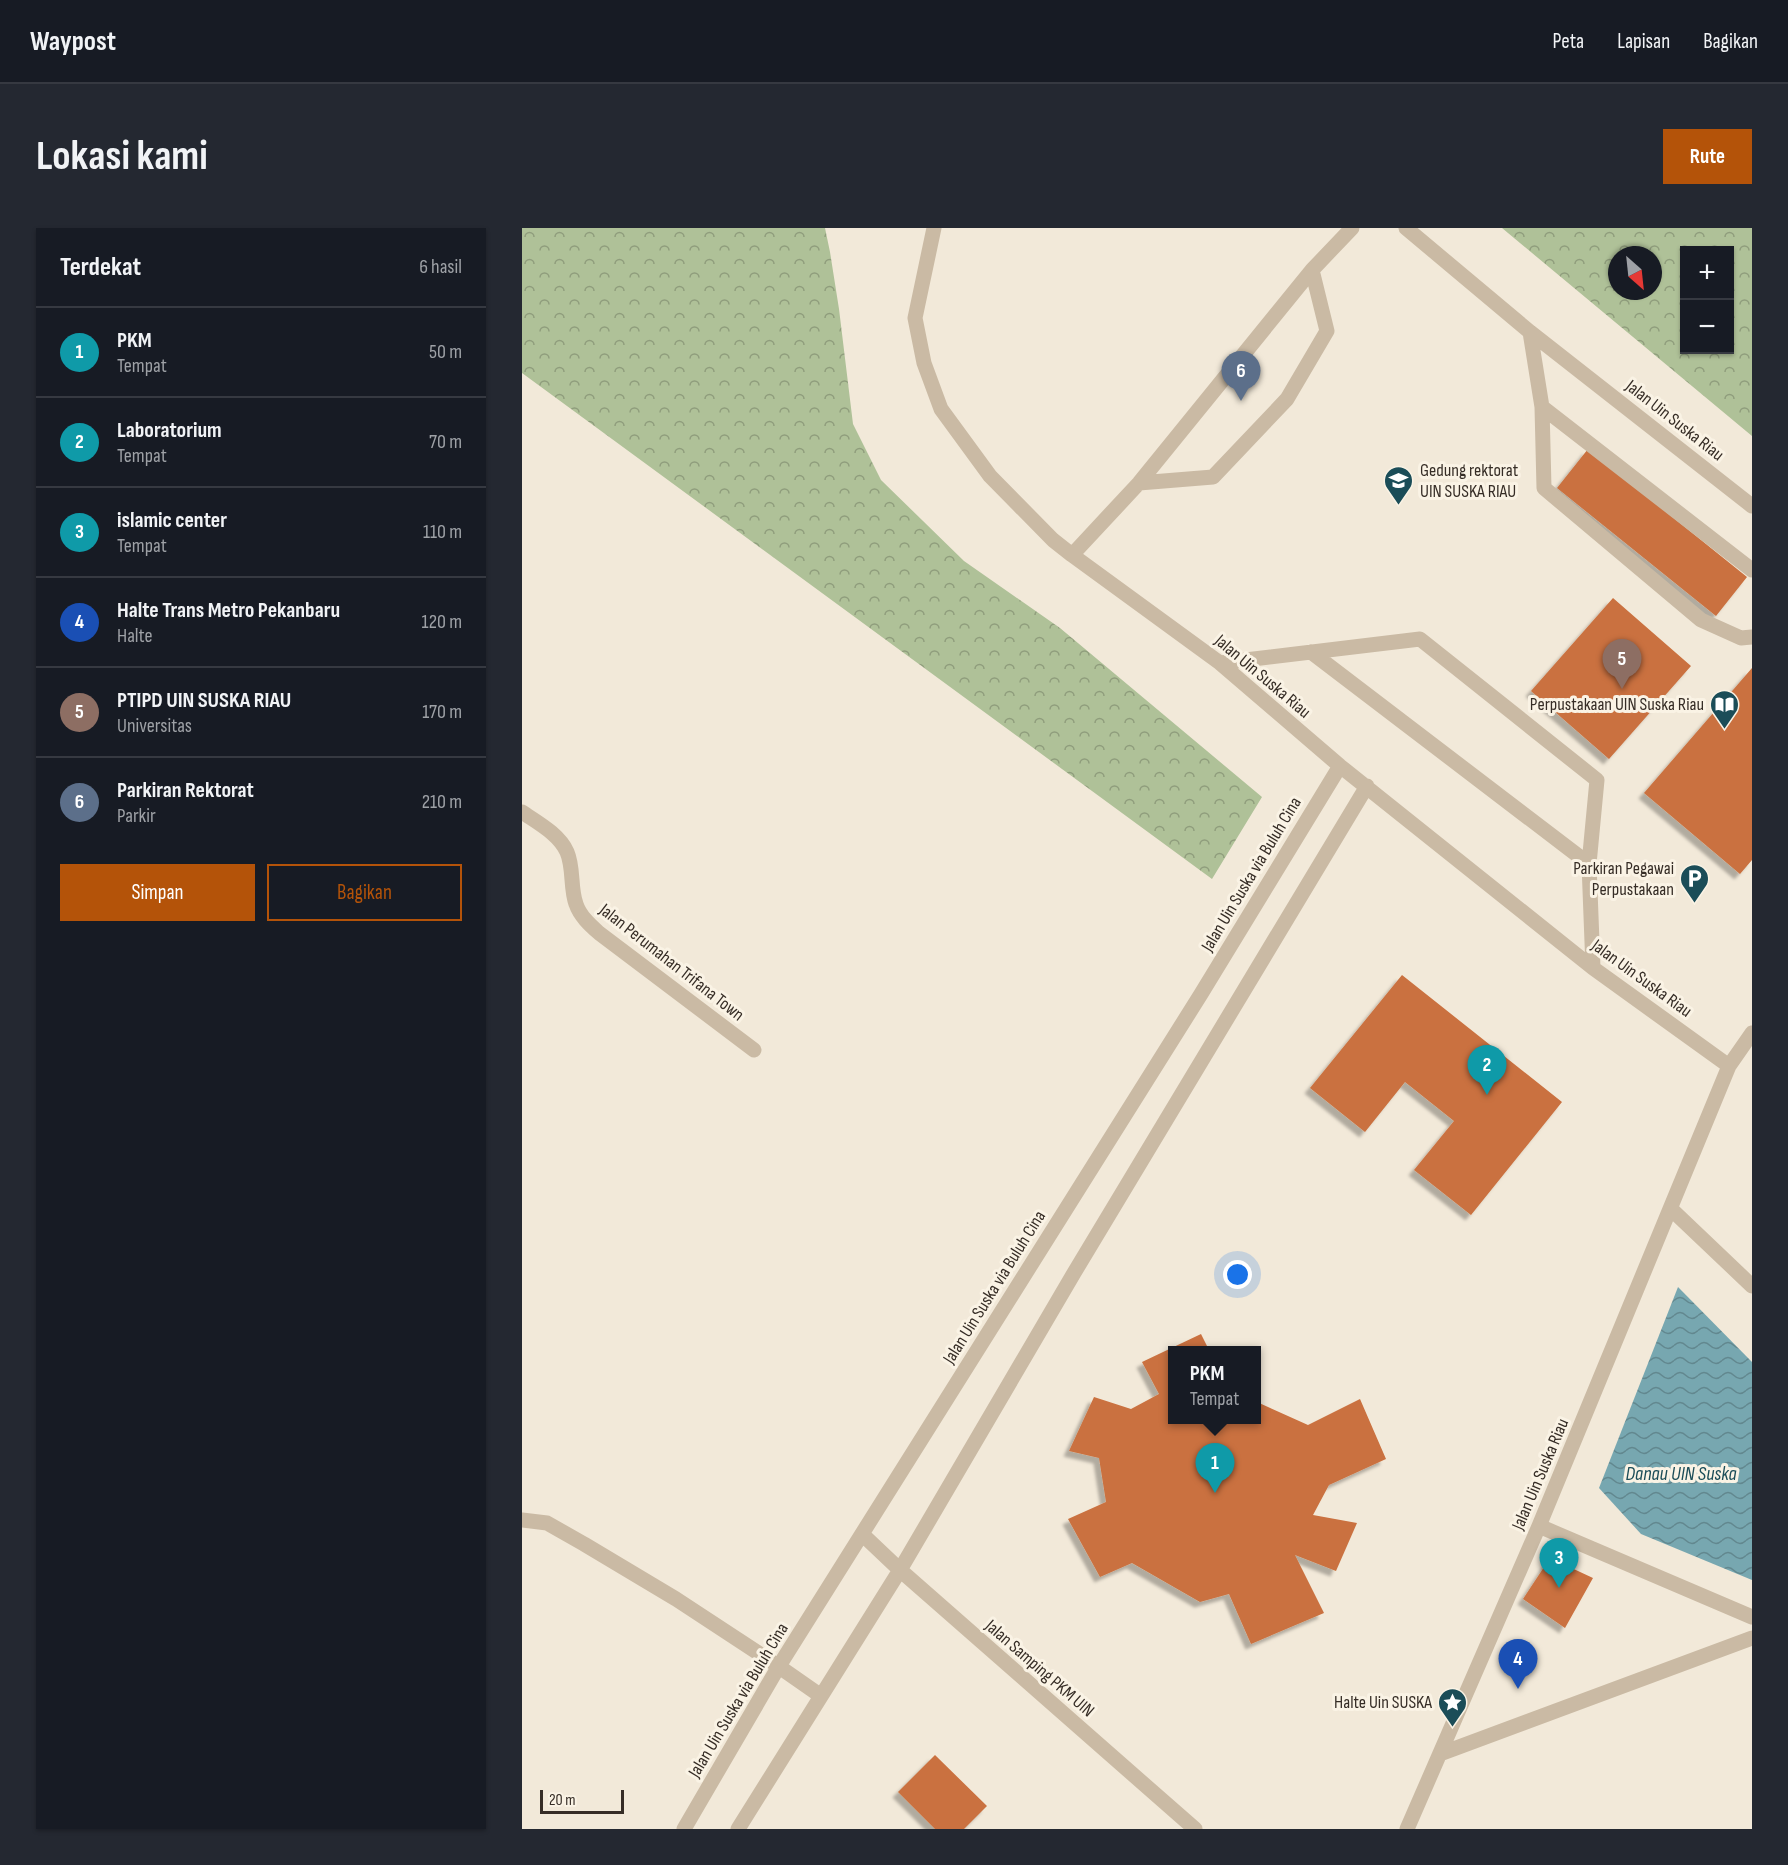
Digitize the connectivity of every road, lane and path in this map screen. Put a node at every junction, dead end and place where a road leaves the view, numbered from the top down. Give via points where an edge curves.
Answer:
1 (934, 228) edge
2 (1352, 228) edge
3 (1406, 228) edge
4 (1312, 270) junction
5 (1530, 332) junction
6 (1542, 407) junction
7 (1139, 483) junction
8 (1752, 506) edge
9 (1072, 555) junction
10 (1752, 570) edge
11 (1752, 637) edge
12 (1311, 652) junction
13 (1220, 663) junction
14 (1340, 766) junction
15 (1367, 786) junction
16 (522, 812) edge
17 (1589, 864) junction
18 (1593, 968) junction
19 (1752, 1033) edge
20 (754, 1050) dead end
21 (1729, 1066) junction
22 (1671, 1209) junction
23 (1752, 1286) edge
24 (522, 1520) edge
25 (1539, 1526) junction
26 (862, 1534) junction
27 (900, 1570) junction
28 (1752, 1617) edge
29 (1752, 1638) edge
30 (779, 1666) junction
31 (821, 1696) junction
32 (1440, 1754) junction
33 (684, 1829) edge
34 (738, 1829) edge
35 (1195, 1829) edge
36 (1407, 1829) edge

1 - 9 street, Jalan Uin Suska Riau via 915,318 924,363 941,409 990,476
2 - 4 street
3 - 5 street, Jalan Uin Suska Riau
4 - 7 street
4 - 7 street via 1327,331 1287,399 1213,477
5 - 6 street
5 - 8 street, Jalan Uin Suska Riau
6 - 10 street
6 - 11 street via 1544,488 1701,620 1741,638
7 - 9 street
9 - 13 street, Jalan Uin Suska Riau
12 - 13 street
12 - 17 street
12 - 17 street via 1420,639 1597,780
13 - 14 street, Jalan Uin Suska Riau
14 - 15 street, Jalan Uin Suska Riau
14 - 26 street, Jalan Uin Suska via Buluh Cina
15 - 18 street, Jalan Uin Suska Riau
15 - 27 street
16 - 20 street, Jalan Perumahan Trifana Town via 558,838 572,871 575,903 598,933
17 - 18 street
18 - 21 street, Jalan Uin Suska Riau
19 - 21 street, Jalan Uin Suska Riau
21 - 22 street, Jalan Uin Suska Riau
22 - 23 street
22 - 25 street, Jalan Uin Suska Riau
24 - 30 street via 547,1522
25 - 28 street
25 - 32 street, Jalan Uin Suska Riau
26 - 27 street, Jalan Samping PKM UIN
26 - 30 street, Jalan Uin Suska via Buluh Cina
27 - 31 street
27 - 35 street, Jalan Samping PKM UIN
29 - 32 street
30 - 31 street
30 - 33 street, Jalan Uin Suska via Buluh Cina
31 - 34 street
32 - 36 street, Jalan Uin Suska Riau

